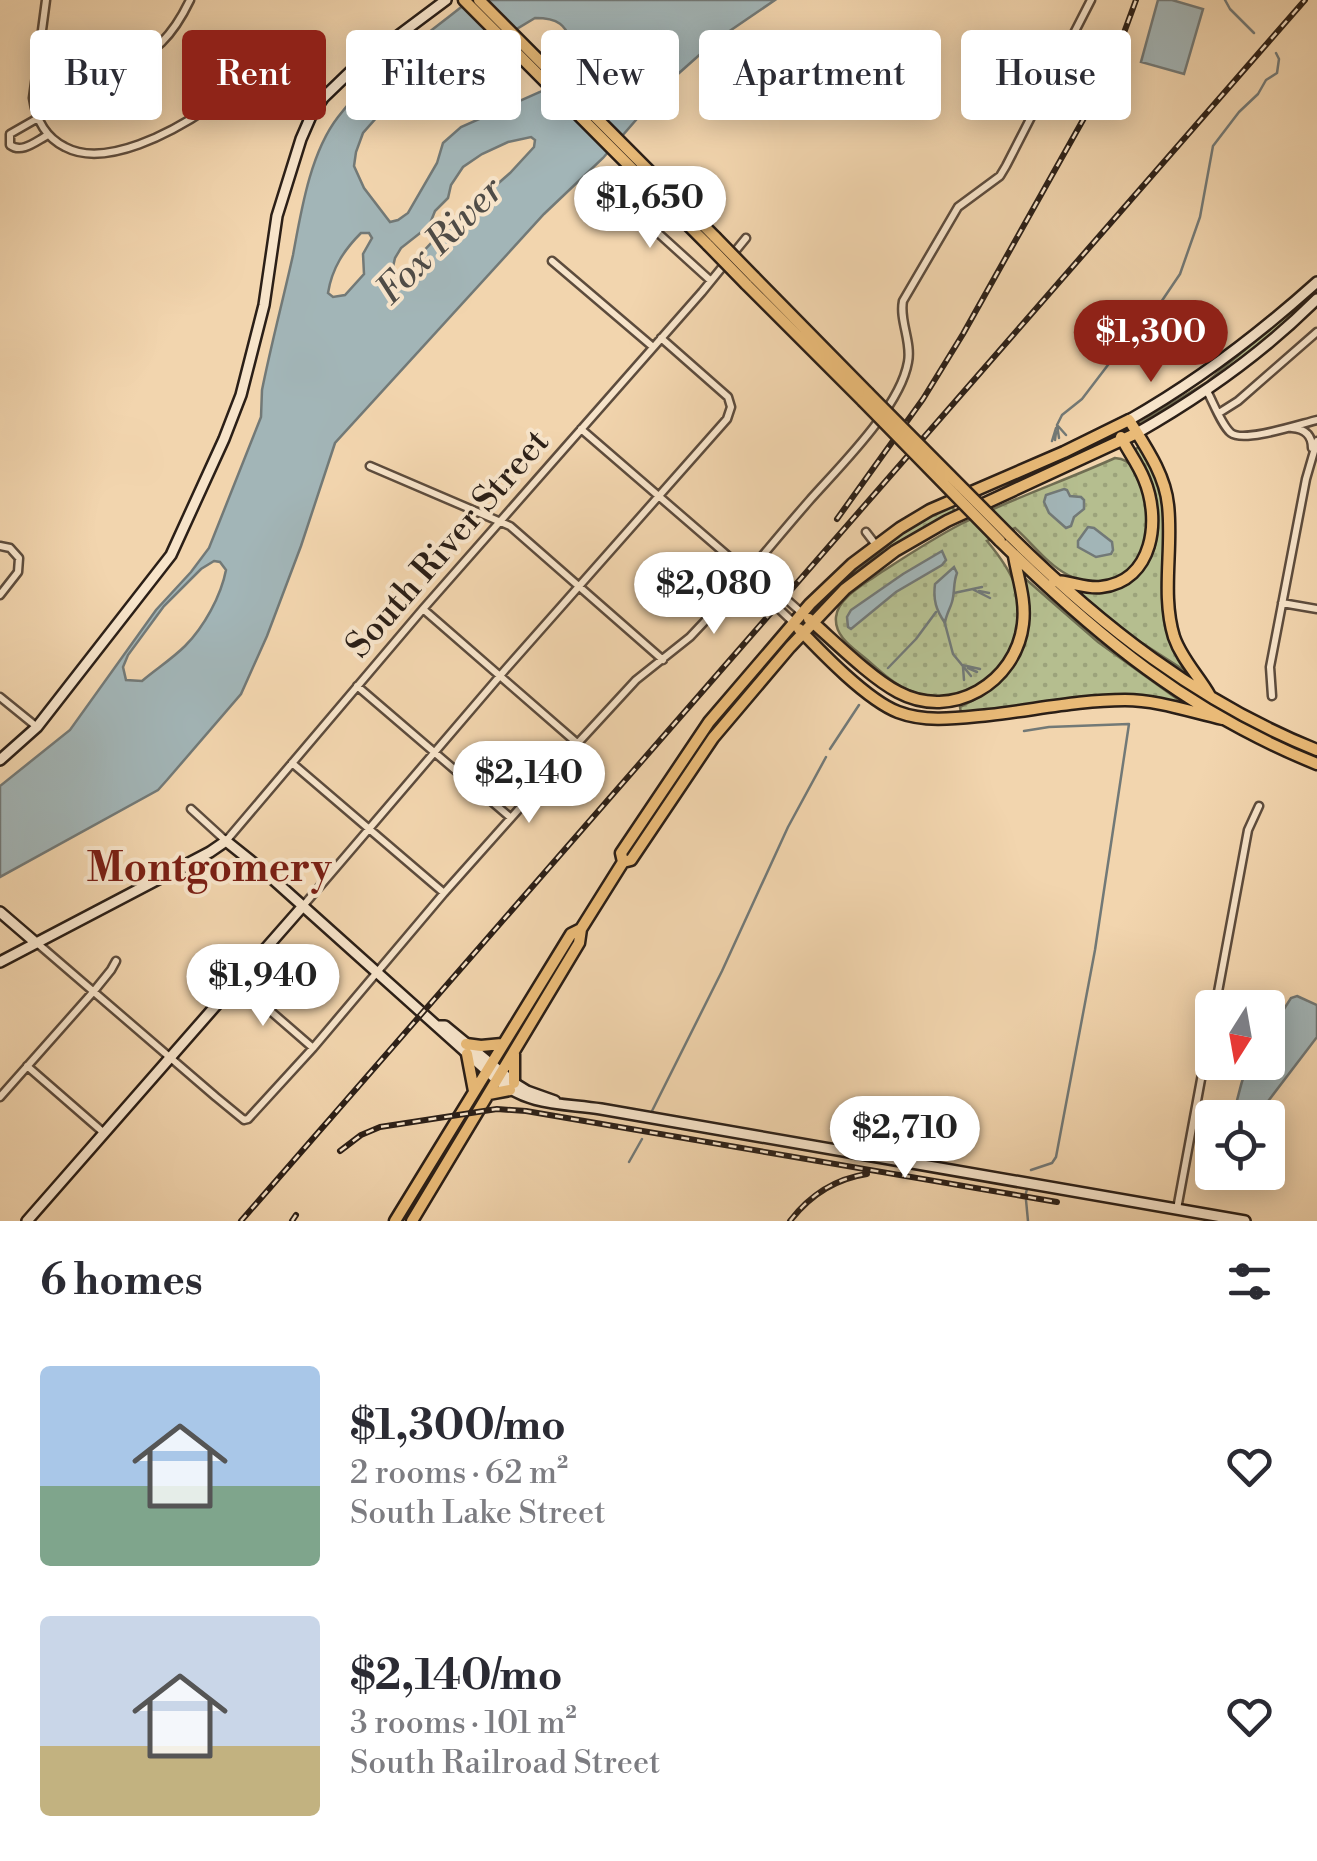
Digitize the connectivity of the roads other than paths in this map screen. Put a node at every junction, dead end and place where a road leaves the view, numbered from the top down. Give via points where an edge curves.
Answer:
1 (46, 0) edge
2 (190, 0) edge
3 (446, 0) edge
4 (464, 0) edge
5 (479, 0) edge
6 (1091, 0) edge
7 (42, 30) edge
8 (162, 41) edge
9 (326, 95) edge
10 (34, 120) edge
11 (39, 120) edge
12 (186, 120) edge
13 (310, 120) edge
14 (48, 135) junction
15 (654, 184) junction
16 (614, 193) dead end
17 (746, 238) dead end
18 (552, 261) dead end
19 (710, 282) junction
20 (1317, 282) edge
21 (1317, 300) edge
22 (1317, 332) edge
23 (661, 338) junction
24 (653, 347) junction
25 (1206, 391) junction
26 (1219, 413) junction
27 (1129, 420) junction
28 (1317, 420) edge
29 (1116, 427) junction
30 (1286, 427) junction
31 (581, 429) junction
32 (1137, 433) junction
33 (1123, 441) junction
34 (1317, 441) edge
35 (1312, 456) junction
36 (370, 466) dead end
37 (657, 496) junction
38 (500, 521) junction
39 (866, 532) dead end
40 (1005, 539) junction
41 (876, 545) junction
42 (0, 546) edge
43 (1014, 555) junction
44 (748, 573) junction
45 (757, 580) junction
46 (1054, 580) junction
47 (738, 584) dead end
48 (579, 586) junction
49 (0, 595) edge
50 (1282, 603) junction
51 (1317, 608) edge
52 (423, 609) junction
53 (802, 614) junction
54 (812, 622) junction
55 (794, 624) junction
56 (802, 633) junction
57 (662, 660) junction
58 (500, 676) junction
59 (357, 686) junction
60 (1210, 696) junction
61 (1272, 696) dead end
62 (0, 697) edge
63 (1223, 719) junction
64 (37, 728) junction
65 (577, 744) junction
66 (1317, 750) edge
67 (434, 752) junction
68 (0, 760) edge
69 (292, 764) junction
70 (1317, 764) edge
71 (1260, 806) dead end
72 (191, 809) dead end
73 (512, 818) junction
74 (368, 828) junction
75 (226, 842) junction
76 (623, 862) junction
77 (444, 893) junction
78 (303, 906) junction
79 (0, 912) edge
80 (582, 929) junction
81 (36, 942) junction
82 (0, 962) edge
83 (116, 962) dead end
84 (378, 972) junction
85 (237, 982) junction
86 (1218, 990) edge
87 (94, 992) junction
88 (502, 1044) junction
89 (313, 1048) junction
90 (467, 1049) junction
91 (514, 1052) junction
92 (169, 1057) junction
93 (27, 1066) junction
94 (488, 1067) junction
95 (499, 1077) junction
96 (1201, 1080) edge
97 (512, 1086) junction
98 (474, 1090) junction
99 (488, 1095) junction
100 (0, 1097) edge
101 (104, 1132) junction
102 (1177, 1209) junction
103 (27, 1221) edge
104 (395, 1221) edge
105 (412, 1221) edge
106 (1245, 1221) edge

1 - 7 street
2 - 8 street
3 - 9 street
4 - 15 main road
5 - 15 main road
6 - 44 street via 1000,176 958,207 903,301 908,362 891,401
10 - 14 street via 10,134 10,145 22,149
11 - 14 street
12 - 14 street via 101,154 82,154
13 - 64 street via 277,216 264,305 224,439 171,555
15 - 40 main road, bridge
16 - 19 street
17 - 19 street, South River Street
18 - 24 street
19 - 23 street, South River Street
20 - 27 street via 1249,341
21 - 25 street
22 - 26 street
23 - 24 street, South River Street
23 - 37 street via 728,397 730,407
24 - 31 street, South River Street
25 - 26 street
25 - 32 street
26 - 30 street via 1236,436
27 - 29 main road
27 - 32 main road
28 - 30 street
29 - 33 main road
29 - 41 main road via 940,505
30 - 35 street via 1310,435
31 - 37 street
31 - 38 street, South River Street
32 - 33 main road
32 - 60 main road via 1168,504 1173,635
33 - 46 main road via 1150,500 1153,534 1144,560 1112,585
33 - 54 main road via 917,538 861,576
34 - 35 street
35 - 50 street
36 - 38 street
37 - 44 street
37 - 48 street
38 - 48 street
38 - 52 street, South River Street
39 - 41 street
40 - 43 main road
40 - 46 main road
41 - 53 main road
42 - 49 street via 19,558 18,572
43 - 54 main road via 1024,602 1020,641 998,678 956,701 927,703 897,692
43 - 63 main road via 1107,640
44 - 45 street
45 - 53 street
45 - 55 street
46 - 60 main road via 1136,648
47 - 57 street
48 - 57 street
48 - 58 street
50 - 51 street
50 - 61 street via 1270,667
52 - 58 street
52 - 59 street, South River Street
53 - 54 main road
53 - 55 main road
54 - 56 main road
55 - 56 main road
55 - 76 main road via 692,746 621,853
56 - 63 main road via 886,706 924,718 1125,700
56 - 76 main road via 713,738 631,860
57 - 65 street
58 - 65 street
58 - 67 street
59 - 67 street
59 - 69 street, South River Street
60 - 66 main road
62 - 64 street
63 - 70 main road
64 - 68 street
65 - 73 street
67 - 73 street
67 - 74 street
69 - 74 street
69 - 75 street, South River Street
71 - 86 street via 1248,830
72 - 75 street
73 - 77 street
74 - 77 street
74 - 78 street
75 - 78 street
75 - 81 street
76 - 80 main road
77 - 84 street
78 - 84 street
78 - 85 street
79 - 81 street
80 - 88 main road via 571,934
80 - 91 main road
81 - 82 street
81 - 87 street
83 - 87 street
84 - 89 street
84 - 90 street
85 - 89 street
85 - 92 street
87 - 92 street
87 - 93 street
88 - 90 main road
88 - 94 main road
89 - 92 street via 244,1120
90 - 94 street
90 - 98 main road
91 - 95 main road
91 - 97 main road
92 - 101 street
93 - 100 street
93 - 101 street
94 - 95 street
94 - 98 main road
95 - 97 street
95 - 99 main road
96 - 102 street
97 - 99 main road
97 - 102 street via 557,1102
98 - 104 main road
99 - 105 main road
101 - 103 street
102 - 106 street

